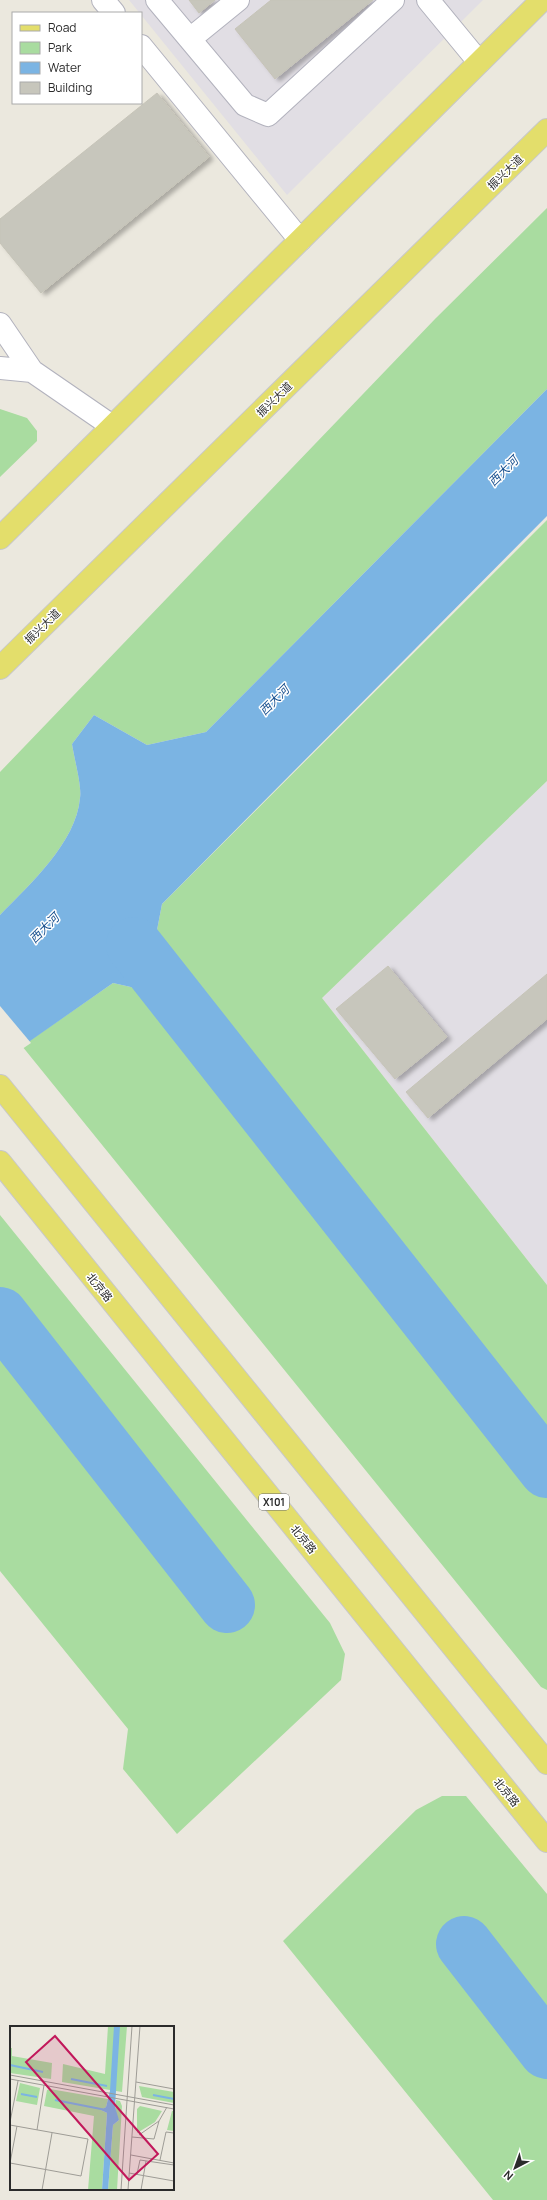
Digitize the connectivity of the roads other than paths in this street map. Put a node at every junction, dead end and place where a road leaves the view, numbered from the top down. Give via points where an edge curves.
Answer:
1 (103, 0) edge
2 (157, 0) edge
3 (238, 0) edge
4 (392, 0) edge
5 (428, 0) edge
6 (542, 0) edge
7 (113, 12) edge
8 (190, 38) junction
9 (142, 47) edge
10 (479, 62) junction
11 (547, 130) edge
12 (300, 240) junction
13 (0, 324) edge
14 (0, 368) edge
15 (32, 371) junction
16 (112, 426) junction
17 (0, 538) edge
18 (0, 668) edge
19 (0, 1086) edge
20 (0, 1162) edge
21 (547, 1763) edge
22 (547, 1841) edge

1 - 7 lane
2 - 8 lane
3 - 8 lane
4 - 8 lane via 268,115 245,105
5 - 10 lane
6 - 10 main road
9 - 12 lane
10 - 12 main road
11 - 18 main road, 振兴大道
12 - 16 main road
13 - 15 lane
14 - 15 lane
15 - 16 lane
16 - 17 main road
19 - 21 main road
20 - 22 main road, 北京路 / X101

